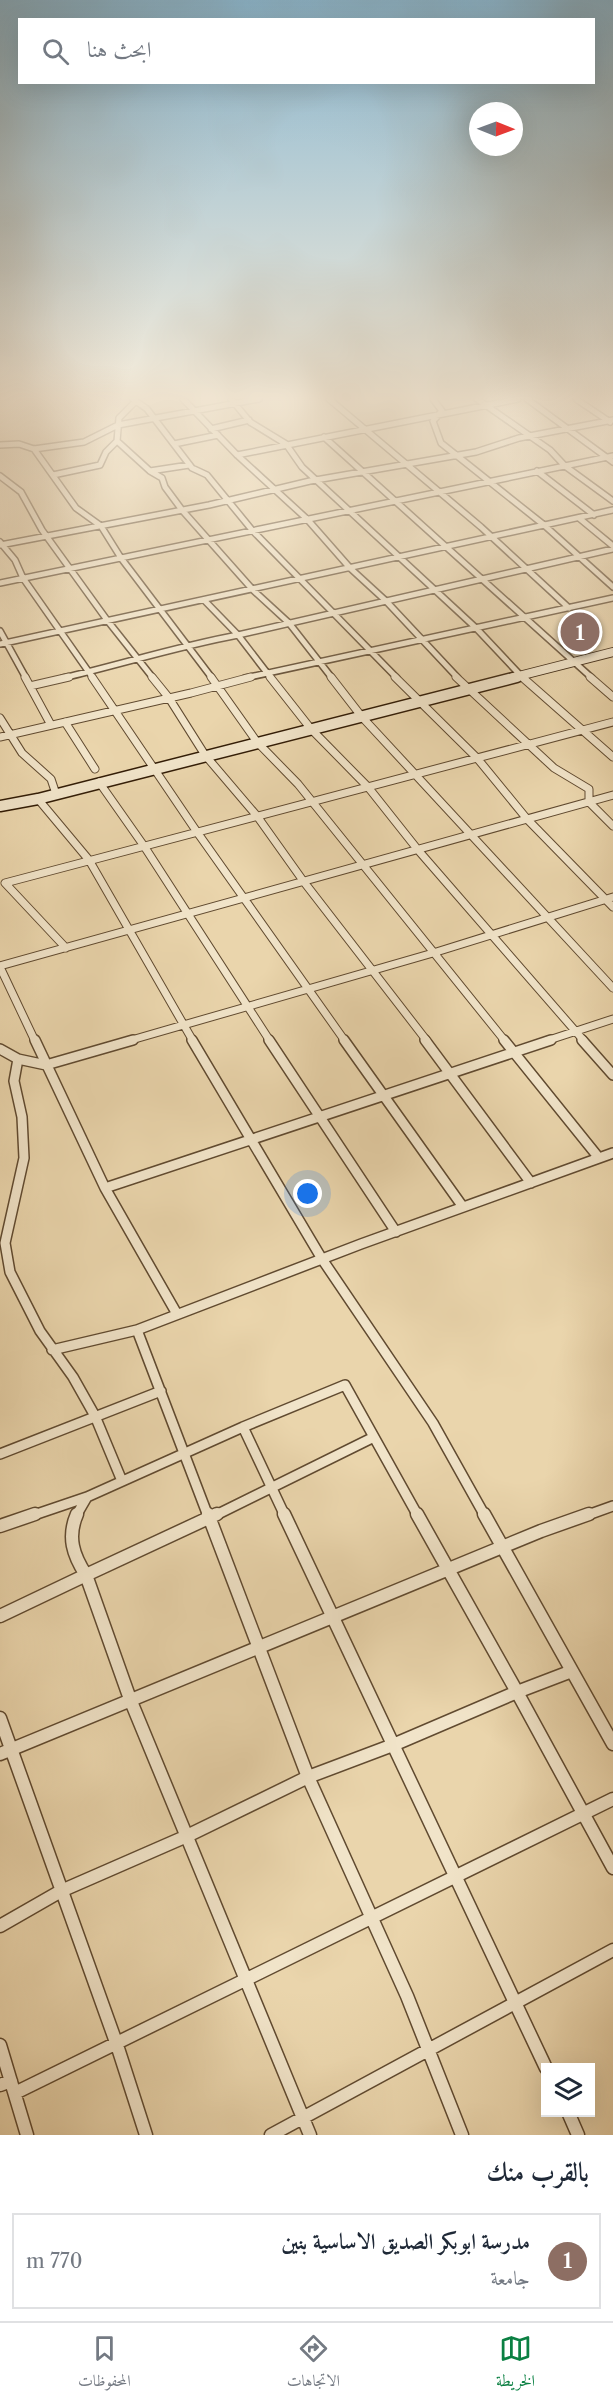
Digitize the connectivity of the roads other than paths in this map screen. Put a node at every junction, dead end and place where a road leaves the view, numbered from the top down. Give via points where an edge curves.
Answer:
1 (24, 499) edge
2 (69, 499) edge
3 (174, 499) edge
4 (226, 499) edge
5 (238, 499) edge
6 (284, 499) edge
7 (338, 499) edge
8 (392, 499) edge
9 (405, 499) edge
10 (448, 499) edge
11 (512, 499) edge
12 (574, 499) edge
13 (228, 501) junction
14 (394, 501) junction
15 (182, 510) junction
16 (349, 510) junction
17 (613, 510) edge
18 (594, 514) junction
19 (579, 518) junction
20 (307, 519) junction
21 (544, 525) junction
22 (101, 526) junction
23 (252, 530) junction
24 (47, 536) junction
25 (491, 537) junction
26 (209, 539) junction
27 (1, 544) edge
28 (446, 547) junction
29 (613, 548) edge
30 (579, 556) junction
31 (399, 557) junction
32 (121, 558) junction
33 (350, 568) junction
34 (528, 568) junction
35 (70, 569) junction
36 (23, 578) junction
37 (302, 579) junction
38 (480, 579) junction
39 (0, 583) edge
40 (613, 587) edge
41 (253, 590) junction
42 (436, 590) junction
43 (613, 598) edge
44 (204, 600) junction
45 (386, 601) junction
46 (569, 608) junction
47 (162, 609) junction
48 (333, 613) junction
49 (524, 617) junction
50 (107, 620) junction
51 (289, 623) junction
52 (476, 628) junction
53 (59, 630) junction
54 (0, 631) edge
55 (238, 636) junction
56 (420, 640) junction
57 (3, 643) edge
58 (188, 644) junction
59 (371, 650) junction
60 (613, 652) edge
61 (138, 660) junction
62 (320, 662) junction
63 (573, 663) junction
64 (89, 672) junction
65 (267, 672) junction
66 (521, 676) junction
67 (30, 686) junction
68 (218, 686) junction
69 (468, 689) junction
70 (613, 697) edge
71 (169, 698) junction
72 (419, 702) junction
73 (116, 711) junction
74 (362, 717) junction
75 (0, 718) edge
76 (66, 722) junction
77 (613, 722) edge
78 (51, 725) junction
79 (311, 729) junction
80 (583, 730) junction
81 (10, 735) junction
82 (0, 737) edge
83 (256, 742) junction
84 (530, 744) junction
85 (205, 755) junction
86 (613, 757) edge
87 (477, 758) junction
88 (153, 768) junction
89 (95, 769) dead end
90 (416, 774) junction
91 (99, 782) junction
92 (368, 787) junction
93 (56, 794) junction
94 (613, 795) edge
95 (38, 799) junction
96 (312, 802) junction
97 (588, 802) junction
98 (0, 806) edge
99 (257, 816) junction
100 (527, 819) junction
101 (613, 826) edge
102 (197, 832) junction
103 (472, 835) junction
104 (144, 846) junction
105 (418, 850) junction
106 (89, 860) junction
107 (363, 865) junction
108 (304, 882) junction
109 (245, 898) junction
110 (609, 898) edge
111 (613, 907) edge
112 (186, 914) junction
113 (549, 918) junction
114 (128, 930) junction
115 (492, 936) junction
116 (66, 948) junction
117 (434, 953) junction
118 (0, 967) edge
119 (372, 970) junction
120 (613, 988) edge
121 (309, 989) junction
122 (247, 1006) junction
123 (613, 1019) edge
124 (183, 1025) junction
125 (575, 1032) junction
126 (0, 1049) edge
127 (513, 1053) junction
128 (18, 1059) junction
129 (46, 1065) junction
130 (451, 1073) junction
131 (613, 1075) edge
132 (384, 1096) junction
133 (320, 1117) junction
134 (250, 1140) junction
135 (613, 1153) edge
136 (598, 1158) junction
137 (531, 1183) junction
138 (105, 1188) junction
139 (463, 1207) junction
140 (396, 1232) junction
141 (322, 1259) junction
142 (177, 1314) junction
143 (137, 1330) junction
144 (52, 1350) junction
145 (160, 1391) junction
146 (95, 1416) junction
147 (243, 1427) junction
148 (374, 1437) junction
149 (0, 1454) edge
150 (185, 1454) junction
151 (122, 1481) junction
152 (272, 1488) junction
153 (87, 1497) junction
154 (613, 1506) edge
155 (210, 1518) junction
156 (0, 1526) edge
157 (502, 1547) junction
158 (448, 1569) junction
159 (86, 1575) junction
160 (0, 1616) edge
161 (332, 1617) junction
162 (260, 1646) junction
163 (572, 1671) junction
164 (517, 1692) junction
165 (130, 1699) junction
166 (0, 1718) edge
167 (613, 1744) edge
168 (393, 1745) junction
169 (6, 1752) edge
170 (308, 1777) junction
171 (613, 1799) edge
172 (583, 1814) junction
173 (187, 1836) junction
174 (613, 1868) edge
175 (455, 1875) junction
176 (61, 1891) junction
177 (371, 1917) junction
178 (0, 1926) edge
179 (613, 1950) edge
180 (247, 1981) junction
181 (516, 2004) junction
182 (0, 2045) edge
183 (117, 2045) junction
184 (429, 2051) junction
185 (544, 2063) edge
186 (9, 2086) edge
187 (303, 2117) junction
188 (570, 2117) edge
189 (27, 2135) edge
190 (146, 2135) edge
191 (270, 2135) edge
192 (310, 2135) edge
193 (462, 2135) edge
194 (578, 2135) edge

1 - 24 street
2 - 22 street via 75,508
3 - 15 street
4 - 13 street
5 - 13 street
6 - 20 street
7 - 16 street
8 - 14 street
9 - 14 street
10 - 25 street
11 - 21 street
12 - 18 street
13 - 15 street
13 - 23 street
14 - 16 street
14 - 28 street
15 - 22 street
15 - 26 street
16 - 20 street
16 - 31 street
17 - 18 street
18 - 19 street
19 - 21 street
19 - 29 street
20 - 23 street
20 - 33 street
21 - 25 street
21 - 30 street
22 - 24 street
22 - 32 street
23 - 26 street
23 - 37 street
24 - 27 street
24 - 35 street
25 - 28 street
25 - 34 street
26 - 32 street
26 - 41 street
27 - 36 street via 15,560
28 - 31 street
28 - 38 street
29 - 30 street
30 - 34 street
30 - 40 street
31 - 33 street
31 - 42 street
32 - 35 street
32 - 47 street
33 - 37 street
33 - 45 street
34 - 38 street
34 - 46 street
35 - 36 street
35 - 50 street
36 - 39 street
36 - 53 street
37 - 41 street
37 - 48 street
38 - 42 street
38 - 49 street
41 - 44 street
41 - 51 street
42 - 45 street
42 - 52 street
43 - 46 street
44 - 47 street
44 - 55 street
45 - 48 street
45 - 56 street
46 - 49 street
47 - 50 street
47 - 58 street
48 - 51 street
48 - 59 street
49 - 52 street
49 - 63 street
50 - 53 street
50 - 61 street
51 - 55 street
51 - 62 street
52 - 56 street
52 - 66 street
53 - 57 street
53 - 64 street
54 - 57 street
55 - 58 street
55 - 65 street
56 - 59 street
56 - 69 street
57 - 67 street
58 - 61 street
58 - 68 street
59 - 62 street
59 - 72 street
60 - 63 street
61 - 64 street
61 - 71 street
62 - 65 street
62 - 74 street
63 - 66 street
63 - 70 street
64 - 67 street
64 - 73 street
65 - 68 street
65 - 79 street
66 - 69 street
66 - 80 street
67 - 78 street
68 - 71 street
68 - 83 street
69 - 72 street
69 - 84 street
71 - 73 street
71 - 85 street
72 - 74 street
72 - 87 street
73 - 76 street
73 - 88 street
74 - 79 street
74 - 90 street
75 - 81 street
76 - 78 street
76 - 89 street
77 - 80 street
78 - 81 street
79 - 83 street
79 - 92 street
80 - 84 street
80 - 86 street
81 - 82 street
81 - 93 street via 22,753 51,779
83 - 85 street
83 - 96 street
84 - 87 street
84 - 97 street via 554,768 589,789
85 - 88 street
85 - 99 street
87 - 90 street
87 - 100 street
88 - 91 street
88 - 102 street
90 - 92 street
90 - 103 street
91 - 93 street
91 - 104 street
92 - 96 street
92 - 105 street
93 - 95 street
94 - 97 street
95 - 98 street
95 - 106 street
96 - 99 street
96 - 107 street
97 - 100 street
97 - 101 street
99 - 102 street
99 - 108 street
100 - 103 street
100 - 110 street
102 - 104 street
102 - 109 street
103 - 105 street
103 - 113 street
104 - 106 street
104 - 112 street
105 - 107 street
105 - 115 street
106 - 114 street
106 - 116 street via 5,883
107 - 108 street
107 - 117 street
108 - 109 street
108 - 119 street
109 - 112 street
109 - 121 street
110 - 111 street
110 - 113 street
112 - 114 street
112 - 122 street
113 - 115 street
113 - 120 street
114 - 116 street
114 - 124 street
115 - 117 street
115 - 125 street
116 - 118 street
117 - 119 street
117 - 127 street
118 - 129 street
119 - 121 street
119 - 130 street
121 - 122 street
121 - 132 street
122 - 124 street
122 - 133 street
123 - 125 street
124 - 129 street
124 - 134 street
125 - 127 street
125 - 131 street
126 - 128 street
127 - 130 street
127 - 136 street
128 - 129 street
128 - 144 street via 14,1081 22,1117 24,1158 5,1243 10,1272
129 - 138 street
130 - 132 street
130 - 137 street
132 - 133 street
132 - 139 street
133 - 134 street
133 - 140 street
134 - 138 street
134 - 141 street
135 - 136 street
136 - 137 street
137 - 139 street
138 - 142 street
139 - 140 street
140 - 141 street
141 - 142 street
141 - 157 street via 433,1423
142 - 143 street
143 - 144 street
143 - 145 street
144 - 146 street
145 - 146 street
145 - 150 street
146 - 149 street
146 - 151 street
147 - 148 street via 345,1385
147 - 150 street
147 - 152 street
148 - 152 street
148 - 158 street
150 - 151 street
150 - 155 street
151 - 153 street
152 - 155 street
152 - 161 street
153 - 156 street
153 - 159 street via 73,1518 71,1542 75,1560
154 - 157 street
155 - 159 street
155 - 162 street
157 - 158 street
157 - 163 street
158 - 161 street
158 - 164 street
159 - 160 street
159 - 165 street
161 - 162 street
161 - 168 street
162 - 165 street
162 - 170 street
163 - 164 street
163 - 167 street
164 - 168 street
164 - 172 street
165 - 169 street
165 - 173 street
166 - 169 street
168 - 170 street
168 - 175 street
169 - 176 street
170 - 173 street
170 - 177 street
171 - 172 street
172 - 174 street
172 - 175 street
173 - 176 street
173 - 180 street
175 - 177 street
175 - 181 street
176 - 178 street
176 - 183 street
177 - 180 street
177 - 184 street
179 - 181 street
180 - 183 street
180 - 187 street
181 - 184 street
181 - 185 street
182 - 186 street
183 - 186 street
183 - 190 street
184 - 187 street
184 - 193 street
186 - 189 street
187 - 191 street
187 - 192 street
188 - 194 street

